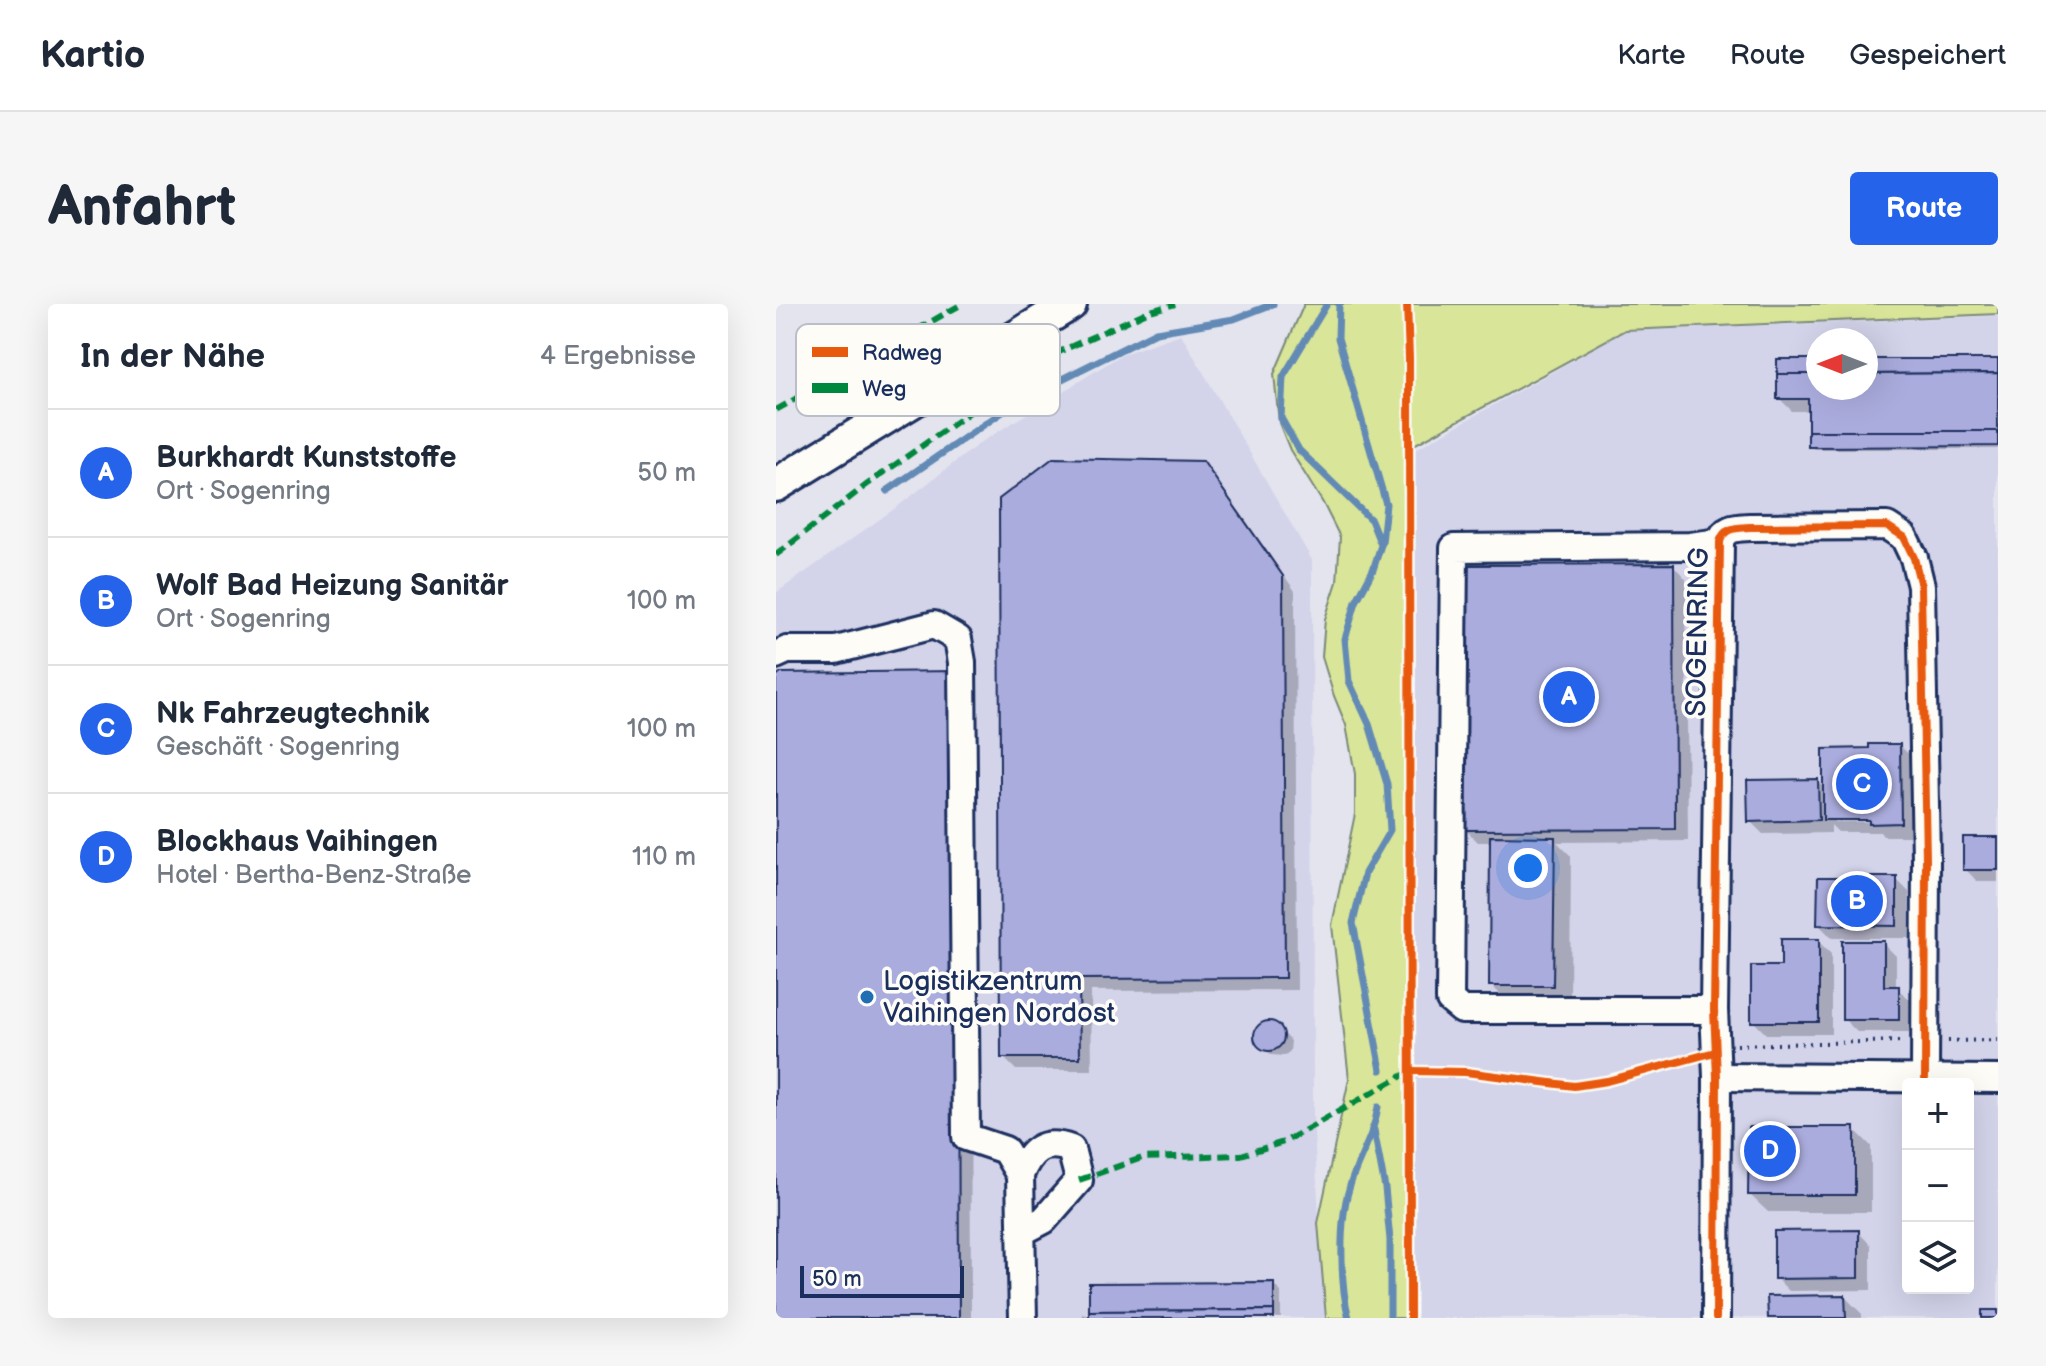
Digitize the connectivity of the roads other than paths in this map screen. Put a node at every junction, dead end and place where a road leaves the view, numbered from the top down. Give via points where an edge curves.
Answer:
1 (1070, 304) edge
2 (1038, 324) edge
3 (888, 416) edge
4 (776, 485) edge
5 (1720, 542) junction
6 (776, 655) edge
7 (1714, 1010) junction
8 (1716, 1065) junction
9 (1925, 1078) joint
10 (1974, 1079) edge
11 (1998, 1079) edge
12 (1020, 1175) junction
13 (1023, 1231) junction
14 (1023, 1318) edge
15 (1716, 1318) edge

1 - 2 main road
3 - 4 main road
5 - 7 street, SOGENRING
5 - 7 street via 1454,548 1450,1000 1462,1010
5 - 9 street, SOGENRING via 1728,529 1887,526 1904,537 1914,558 1921,586 1924,703
6 - 12 street via 787,650 836,650 934,625 958,639 966,1137 1005,1150
7 - 8 street, SOGENRING
8 - 9 street
8 - 15 street, SOGENRING
10 - 11 street
12 - 13 street
12 - 13 street via 1037,1150 1060,1145 1071,1149 1079,1180 1044,1220
13 - 14 street

